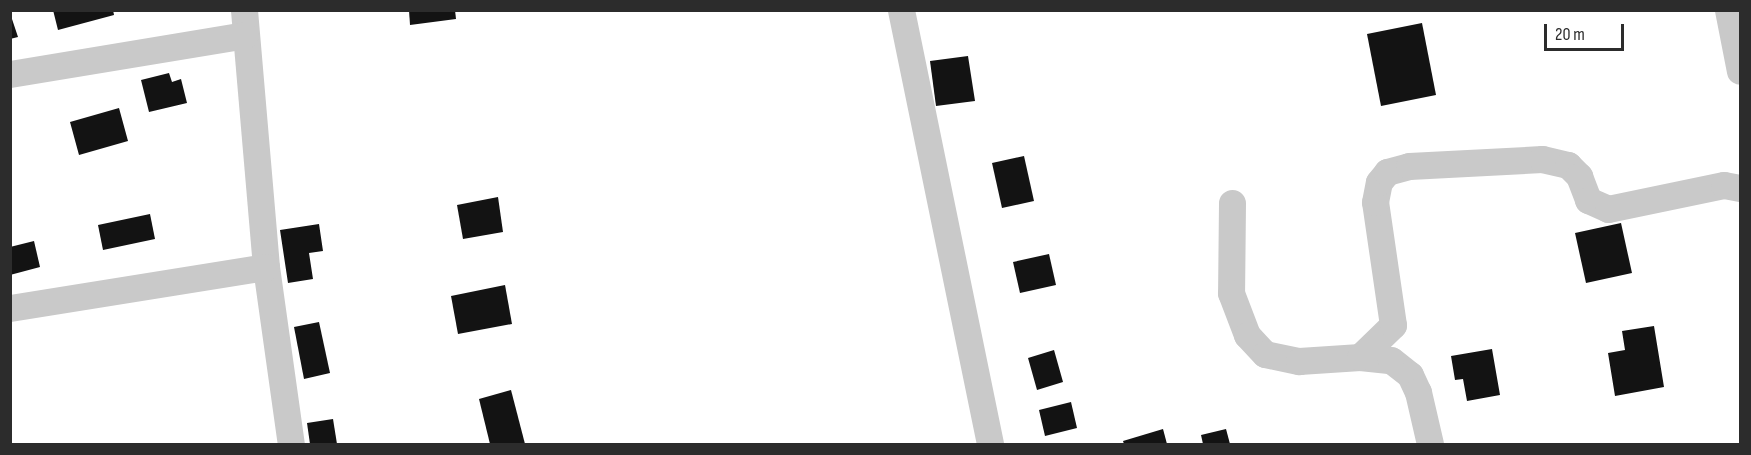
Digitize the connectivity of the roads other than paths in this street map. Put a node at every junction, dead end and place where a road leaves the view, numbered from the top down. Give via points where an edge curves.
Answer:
1 (901, 10) edge
2 (1728, 10) edge
3 (244, 23) edge
4 (1740, 71) edge
5 (10, 74) edge
6 (1740, 188) edge
7 (1232, 203) dead end
8 (266, 267) junction
9 (10, 308) edge
10 (1360, 357) junction
11 (291, 444) edge
12 (990, 444) edge
13 (1430, 444) edge

1 - 12 street
2 - 4 street
3 - 5 street
3 - 8 street
6 - 10 street via 1725,185 1608,209 1588,200 1579,176 1568,165 1542,159 1409,166 1387,172 1375,202 1393,325
7 - 10 street via 1231,293 1247,335 1264,354 1299,362
8 - 9 street
8 - 11 street
10 - 13 street via 1391,360 1410,375

